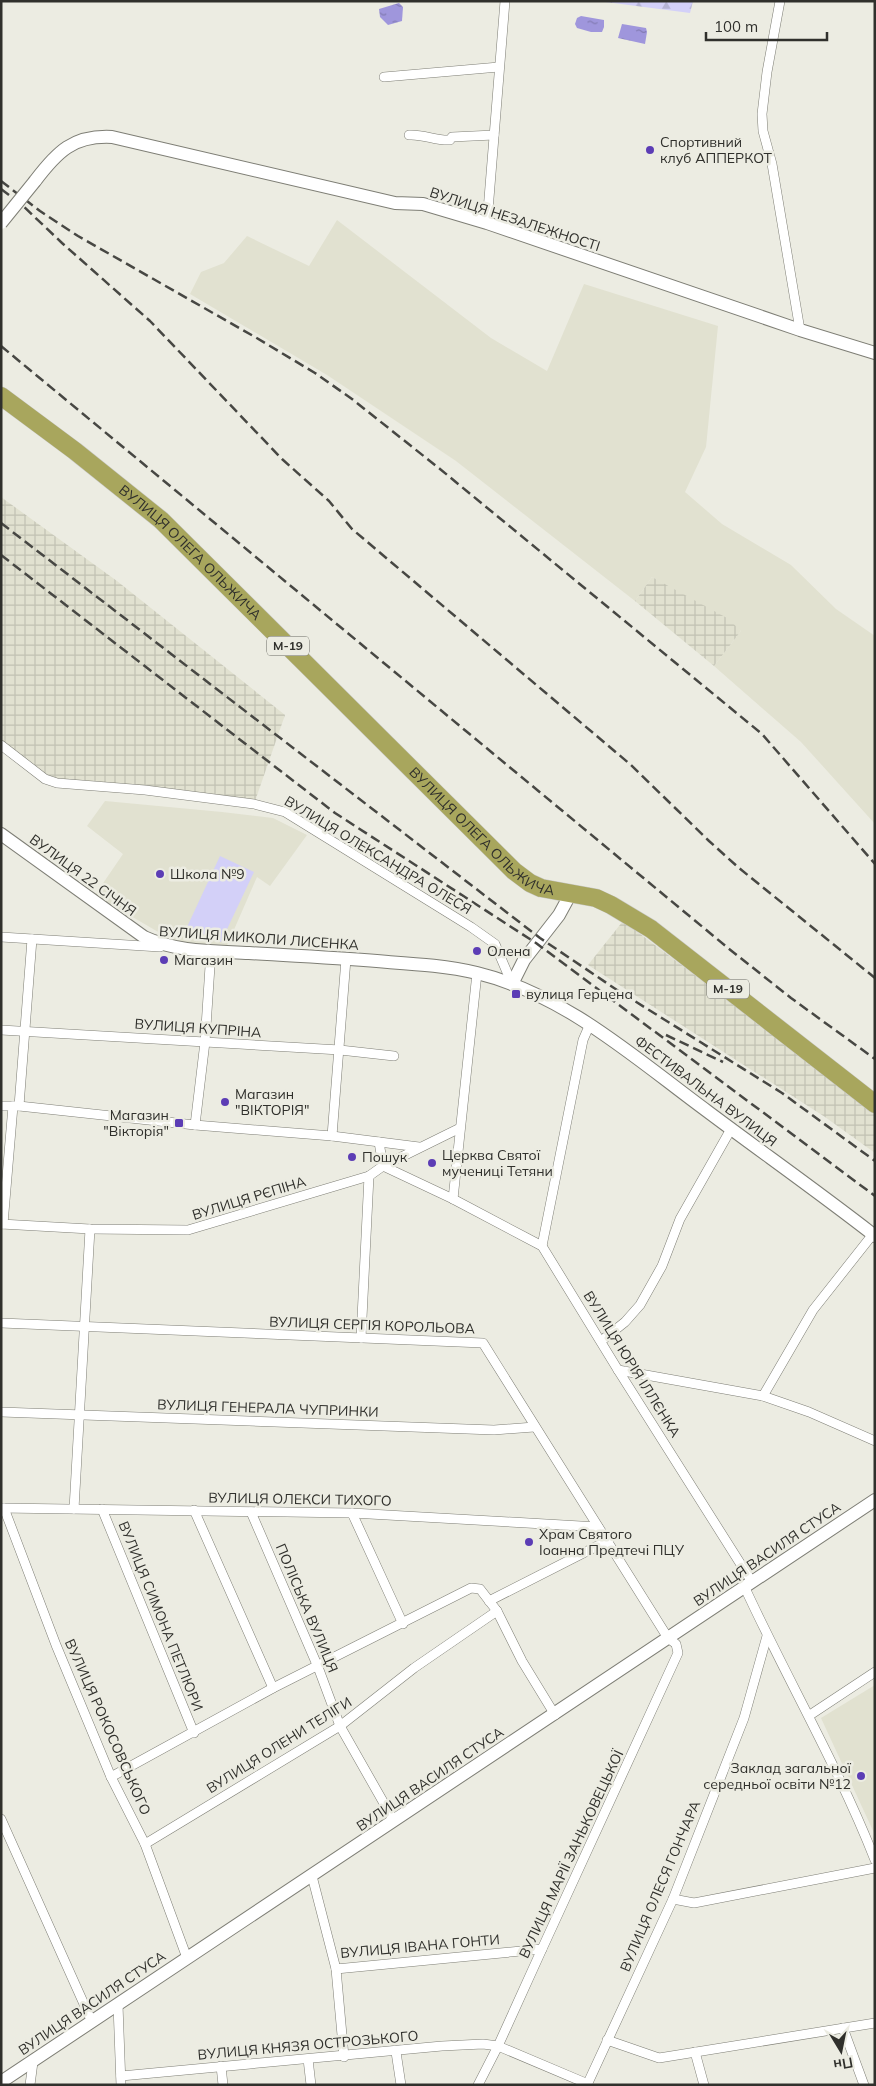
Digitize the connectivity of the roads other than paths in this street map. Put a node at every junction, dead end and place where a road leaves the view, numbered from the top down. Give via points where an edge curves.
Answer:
1 (505, 1) edge
2 (780, 1) edge
3 (499, 67) junction
4 (384, 77) dead end
5 (409, 135) dead end
6 (494, 136) junction
7 (487, 222) junction
8 (1, 223) edge
9 (800, 330) junction
10 (875, 353) edge
11 (1, 396) edge
12 (1, 745) edge
13 (1, 834) edge
14 (571, 893) junction
15 (1, 937) edge
16 (32, 939) junction
17 (176, 948) junction
18 (211, 951) junction
19 (346, 959) junction
20 (477, 973) junction
21 (512, 984) junction
22 (590, 1024) junction
23 (1, 1030) edge
24 (26, 1031) junction
25 (205, 1042) junction
26 (340, 1050) junction
27 (394, 1056) dead end
28 (875, 1104) edge
29 (1, 1106) edge
30 (16, 1106) junction
31 (195, 1125) junction
32 (460, 1128) junction
33 (730, 1129) junction
34 (332, 1136) junction
35 (380, 1142) junction
36 (419, 1147) junction
37 (383, 1166) junction
38 (369, 1176) junction
39 (453, 1198) junction
40 (2, 1224) edge
41 (90, 1230) junction
42 (874, 1235) edge
43 (542, 1246) junction
44 (1, 1323) edge
45 (84, 1326) junction
46 (362, 1338) junction
47 (601, 1341) junction
48 (618, 1370) junction
49 (763, 1396) junction
50 (1, 1412) edge
51 (80, 1415) junction
52 (534, 1427) junction
53 (875, 1441) edge
54 (875, 1500) edge
55 (2, 1508) edge
56 (74, 1509) junction
57 (102, 1509) junction
58 (194, 1510) junction
59 (251, 1512) junction
60 (352, 1513) junction
61 (598, 1527) junction
62 (609, 1540) junction
63 (748, 1585) junction
64 (490, 1601) junction
65 (498, 1611) junction
66 (403, 1624) junction
67 (767, 1636) junction
68 (668, 1638) junction
69 (318, 1667) junction
70 (875, 1672) edge
71 (273, 1688) junction
72 (555, 1715) junction
73 (810, 1716) junction
74 (340, 1726) junction
75 (194, 1733) junction
76 (111, 1777) junction
77 (1, 1819) edge
78 (394, 1821) junction
79 (145, 1844) junction
80 (875, 1860) edge
81 (875, 1868) edge
82 (312, 1876) junction
83 (673, 1898) junction
84 (542, 1949) junction
85 (187, 1958) junction
86 (336, 1969) junction
87 (118, 2005) junction
88 (92, 2022) junction
89 (875, 2023) edge
90 (843, 2028) junction
91 (607, 2040) junction
92 (498, 2046) junction
93 (396, 2052) junction
94 (695, 2052) junction
95 (344, 2056) junction
96 (308, 2059) junction
97 (33, 2062) junction
98 (221, 2066) junction
99 (121, 2080) edge
100 (1, 2082) edge
101 (588, 2084) edge
102 (30, 2085) edge
103 (223, 2085) edge
104 (311, 2085) edge
105 (402, 2085) edge
106 (478, 2085) edge
107 (704, 2085) edge
108 (864, 2085) edge

1 - 3 street
2 - 9 street via 767,72 763,131 772,164
3 - 4 street
3 - 6 street
5 - 6 street via 420,134 438,141 452,137
6 - 7 street
7 - 8 street, ВУЛИЦЯ НЕЗАЛЕЖНОСТІ, bridge via 423,204 395,203 112,137 86,138 59,152
7 - 9 street, ВУЛИЦЯ НЕЗАЛЕЖНОСТІ
9 - 10 street, ВУЛИЦЯ НЕЗАЛЕЖНОСТІ
11 - 14 highway, ВУЛИЦЯ ОЛЕГА ОЛЬЖИЧА / М-19 via 161,520 514,871 541,888
12 - 21 street, ВУЛИЦЯ ОЛЕКСАНДРА ОЛЕСЯ via 45,779 57,783 144,790 254,804 285,812 495,944
13 - 17 street, ВУЛИЦЯ 22 СІЧНЯ via 144,937
14 - 21 street via 524,960
14 - 28 highway, М-19 via 611,904 651,929
15 - 16 street, ВУЛИЦЯ МИКОЛИ ЛИСЕНКА
16 - 17 street, ВУЛИЦЯ МИКОЛИ ЛИСЕНКА
16 - 24 street
17 - 18 street, ВУЛИЦЯ МИКОЛИ ЛИСЕНКА
18 - 19 street, ВУЛИЦЯ МИКОЛИ ЛИСЕНКА
18 - 25 street
19 - 20 street, ВУЛИЦЯ МИКОЛИ ЛИСЕНКА via 417,964
19 - 26 street
20 - 21 street, ВУЛИЦЯ МИКОЛИ ЛИСЕНКА
20 - 32 street
21 - 22 street, ФЕСТИВАЛЬНА ВУЛИЦЯ
22 - 33 street, ФЕСТИВАЛЬНА ВУЛИЦЯ
22 - 43 street via 583,1040
23 - 24 street, ВУЛИЦЯ КУПРІНА
24 - 25 street, ВУЛИЦЯ КУПРІНА
24 - 30 street
25 - 26 street, ВУЛИЦЯ КУПРІНА
25 - 31 street
26 - 27 street, ВУЛИЦЯ КУПРІНА
26 - 34 street
29 - 30 street
30 - 31 street
30 - 40 street
31 - 34 street
32 - 36 street, ВУЛИЦЯ РЄПІНА
32 - 39 street
33 - 42 street, ФЕСТИВАЛЬНА ВУЛИЦЯ
33 - 47 street via 680,1219 662,1266 640,1305
34 - 35 street
35 - 36 street
35 - 37 street
36 - 37 street, ВУЛИЦЯ РЄПІНА
37 - 38 street, ВУЛИЦЯ РЄПІНА
37 - 39 street, ВУЛИЦЯ ЮРІЯ ІЛЛЄНКА
38 - 41 street, ВУЛИЦЯ РЄПІНА via 188,1230
38 - 46 street
39 - 43 street, ВУЛИЦЯ ЮРІЯ ІЛЛЄНКА
40 - 41 street, ВУЛИЦЯ РЄПІНА
41 - 45 street
42 - 49 street via 813,1310
43 - 47 street, ВУЛИЦЯ ЮРІЯ ІЛЛЄНКА
44 - 45 street, ВУЛИЦЯ СЕРГІЯ КОРОЛЬОВА
45 - 46 street, ВУЛИЦЯ СЕРГІЯ КОРОЛЬОВА
45 - 51 street
46 - 52 street, ВУЛИЦЯ СЕРГІЯ КОРОЛЬОВА via 483,1343
47 - 48 street, ВУЛИЦЯ ЮРІЯ ІЛЛЄНКА
48 - 49 street
48 - 63 street, ВУЛИЦЯ ЮРІЯ ІЛЛЄНКА
49 - 53 street
50 - 51 street, ВУЛИЦЯ ГЕНЕРАЛА ЧУПРИНКИ
51 - 52 street, ВУЛИЦЯ ГЕНЕРАЛА ЧУПРИНКИ via 484,1430
51 - 56 street
52 - 61 street, ВУЛИЦЯ СЕРГІЯ КОРОЛЬОВА
54 - 63 street, ВУЛИЦЯ ВАСИЛЯ СТУСА
55 - 56 street, ВУЛИЦЯ ОЛЕКСИ ТИХОГО
55 - 76 street, ВУЛИЦЯ РОКОСОВСЬКОГО
56 - 57 street, ВУЛИЦЯ ОЛЕКСИ ТИХОГО
57 - 58 street, ВУЛИЦЯ ОЛЕКСИ ТИХОГО
57 - 75 street, ВУЛИЦЯ СИМОНА ПЕТЛЮРИ
58 - 59 street, ВУЛИЦЯ ОЛЕКСИ ТИХОГО
58 - 71 street
59 - 60 street, ВУЛИЦЯ ОЛЕКСИ ТИХОГО
59 - 69 street, ПОЛІСЬКА ВУЛИЦЯ
60 - 61 street, ВУЛИЦЯ ОЛЕКСИ ТИХОГО
60 - 66 street
61 - 62 street, ВУЛИЦЯ СЕРГІЯ КОРОЛЬОВА
62 - 64 street
62 - 68 street, ВУЛИЦЯ СЕРГІЯ КОРОЛЬОВА
63 - 67 street, ВУЛИЦЯ ЮРІЯ ІЛЛЄНКА
63 - 68 street, ВУЛИЦЯ ВАСИЛЯ СТУСА
64 - 65 street
64 - 66 street via 480,1589 470,1588
65 - 72 street via 522,1661
65 - 74 street, ВУЛИЦЯ ОЛЕНИ ТЕЛІГИ via 414,1668
66 - 69 street
67 - 73 street, ВУЛИЦЯ ЮРІЯ ІЛЛЄНКА
67 - 83 street, ВУЛИЦЯ ОЛЕСЯ ГОНЧАРА via 744,1718
68 - 72 street, ВУЛИЦЯ ВАСИЛЯ СТУСА
68 - 84 street, ВУЛИЦЯ МАРІЇ ЗАНЬКОВЕЦЬКОЇ via 676,1644 678,1654
69 - 71 street
69 - 74 street, ПОЛІСЬКА ВУЛИЦЯ
70 - 73 street
71 - 75 street
72 - 78 street, ВУЛИЦЯ ВАСИЛЯ СТУСА
73 - 80 street, ВУЛИЦЯ ЮРІЯ ІЛЛЄНКА
74 - 78 street, ПОЛІСЬКА ВУЛИЦЯ
74 - 79 street, ВУЛИЦЯ ОЛЕНИ ТЕЛІГИ
75 - 76 street
76 - 79 street, ВУЛИЦЯ РОКОСОВСЬКОГО
77 - 88 street
78 - 82 street, ВУЛИЦЯ ВАСИЛЯ СТУСА
79 - 85 street, ВУЛИЦЯ РОКОСОВСЬКОГО
81 - 83 street via 694,1903
82 - 85 street, ВУЛИЦЯ ВАСИЛЯ СТУСА
82 - 86 street, ВУЛИЦЯ ІВАНА ГОНТИ
83 - 91 street, ВУЛИЦЯ ОЛЕСЯ ГОНЧАРА
84 - 86 street, ВУЛИЦЯ ІВАНА ГОНТИ
84 - 92 street, ВУЛИЦЯ МАРІЇ ЗАНЬКОВЕЦЬКОЇ
85 - 87 street, ВУЛИЦЯ ВАСИЛЯ СТУСА
86 - 95 street
87 - 88 street, ВУЛИЦЯ ВАСИЛЯ СТУСА
87 - 99 street
88 - 97 street, ВУЛИЦЯ ВАСИЛЯ СТУСА
89 - 90 street
90 - 94 street
90 - 108 street
91 - 94 street via 659,2058
91 - 101 street, ВУЛИЦЯ ОЛЕСЯ ГОНЧАРА
92 - 93 street, ВУЛИЦЯ КНЯЗЯ ОСТРОЗЬКОГО via 475,2044
92 - 101 street, ВУЛИЦЯ КНЯЗЯ ОСТРОЗЬКОГО
92 - 106 street, ВУЛИЦЯ МАРІЇ ЗАНЬКОВЕЦЬКОЇ
93 - 95 street, ВУЛИЦЯ КНЯЗЯ ОСТРОЗЬКОГО
93 - 105 street
94 - 107 street
95 - 96 street, ВУЛИЦЯ КНЯЗЯ ОСТРОЗЬКОГО
96 - 98 street, ВУЛИЦЯ КНЯЗЯ ОСТРОЗЬКОГО
96 - 104 street
97 - 100 street, ВУЛИЦЯ ВАСИЛЯ СТУСА
97 - 102 street
98 - 99 street, ВУЛИЦЯ КНЯЗЯ ОСТРОЗЬКОГО
98 - 103 street

